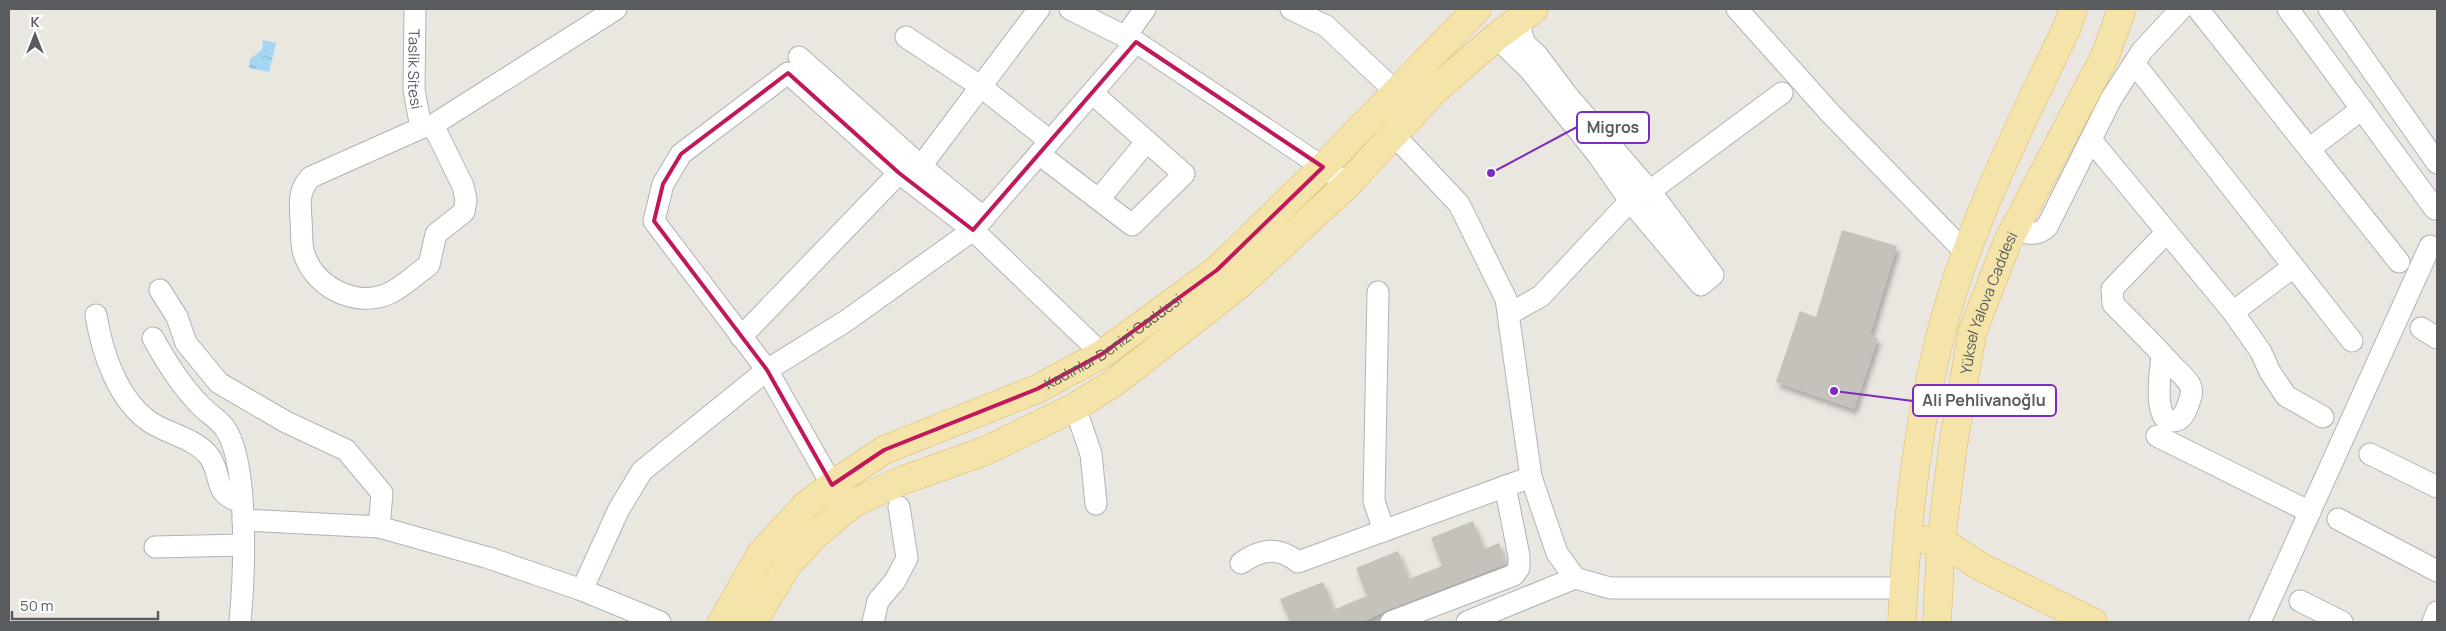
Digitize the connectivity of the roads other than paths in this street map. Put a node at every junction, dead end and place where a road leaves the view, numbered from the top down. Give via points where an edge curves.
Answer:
1 (415, 9) edge
2 (616, 9) edge
3 (1038, 9) edge
4 (1070, 9) edge
5 (1145, 9) edge
6 (1291, 9) edge
7 (1737, 9) edge
8 (2073, 9) edge
9 (2091, 9) edge
10 (2106, 9) edge
11 (2122, 9) edge
12 (2181, 9) edge
13 (2198, 9) edge
14 (2288, 9) edge
15 (2329, 9) edge
16 (1471, 10) edge
17 (1526, 12) edge
18 (906, 37) dead end
19 (1496, 38) junction
20 (1131, 40) junction
21 (799, 57) dead end
22 (2134, 63) junction
23 (980, 86) junction
24 (1396, 92) junction
25 (1092, 93) junction
26 (1782, 93) dead end
27 (2362, 109) junction
28 (427, 127) junction
29 (1393, 134) junction
30 (2091, 140) junction
31 (1147, 141) junction
32 (1045, 148) junction
33 (2309, 149) junction
34 (2437, 163) edge
35 (921, 166) junction
36 (1323, 167) junction
37 (899, 173) junction
38 (1348, 184) junction
39 (1650, 191) junction
40 (1099, 199) junction
41 (1630, 201) junction
42 (2435, 208) dead end
43 (1982, 217) junction
44 (2018, 220) junction
45 (978, 224) junction
46 (2166, 232) junction
47 (2430, 246) dead end
48 (1966, 253) junction
49 (2399, 262) dead end
50 (2294, 267) junction
51 (160, 290) dead end
52 (1378, 292) dead end
53 (2233, 312) junction
54 (1509, 314) junction
55 (96, 315) dead end
56 (741, 337) junction
57 (153, 338) dead end
58 (2352, 341) dead end
59 (1102, 354) junction
60 (2162, 355) dead end
61 (767, 370) junction
62 (1075, 406) junction
63 (2323, 417) dead end
64 (2157, 436) dead end
65 (2370, 454) dead end
66 (1530, 477) junction
67 (832, 485) junction
68 (1505, 486) junction
69 (2437, 487) edge
70 (1096, 504) dead end
71 (899, 506) dead end
72 (242, 511) junction
73 (2310, 512) junction
74 (2338, 520) dead end
75 (379, 527) junction
76 (1384, 530) junction
77 (1908, 540) junction
78 (1941, 541) junction
79 (243, 546) junction
80 (155, 547) dead end
81 (1241, 563) dead end
82 (1982, 566) junction
83 (2437, 571) edge
84 (1575, 578) junction
85 (1939, 586) junction
86 (1904, 588) junction
87 (582, 590) junction
88 (2300, 601) dead end
89 (2437, 612) edge
90 (2084, 620) edge
91 (240, 622) edge
92 (660, 622) edge
93 (722, 622) edge
94 (753, 622) edge
95 (873, 622) edge
96 (1391, 622) edge
97 (1467, 622) edge
98 (1902, 622) edge
99 (1937, 622) edge
100 (2260, 622) edge
101 (2342, 622) edge
102 (2433, 622) edge

1 - 28 street, Taslik Sitesi via 414,90
2 - 28 street
3 - 23 street
4 - 20 street
5 - 20 street
6 - 24 street via 1326,26
7 - 48 street via 1830,113
8 - 43 main road via 1998,174
9 - 43 main road
10 - 44 main road via 2101,27 2026,178
11 - 44 main road, Yüksel Yalova Caddesi via 2105,56
12 - 22 street
13 - 33 street
14 - 27 street
15 - 34 street
16 - 17 main road via 1487,23 1503,25
16 - 19 main road
16 - 24 main road, Kadınlar Denizi Caddesi
17 - 19 main road, Kadınlar Denizi Caddesi
17 - 39 street via 1521,32 1525,44
18 - 23 street
19 - 29 main road, Kadınlar Denizi Caddesi via 1435,90
19 - 41 street via 1530,70
20 - 25 street
20 - 36 street
21 - 35 street
22 - 30 street via 2111,99
22 - 50 street
23 - 32 street
23 - 35 street
24 - 36 main road, Kadınlar Denizi Caddesi
25 - 31 street
25 - 32 street
26 - 39 street
27 - 33 street
27 - 42 street
28 - 28 street via 311,177 303,187 300,199 303,250 315,274 336,291 365,298 388,294 429,265 436,234 464,212 463,186
29 - 38 main road, Kadınlar Denizi Caddesi
29 - 54 street via 1459,204 1506,299
30 - 44 street via 2047,227 2037,234
30 - 46 street
31 - 40 street
31 - 40 street via 1184,174 1132,225
32 - 40 street
32 - 45 street
33 - 49 street
35 - 45 street
36 - 38 street
36 - 59 main road, Kadınlar Denizi Caddesi via 1217,270
37 - 45 street
37 - 56 street
37 - 56 street via 788,73 681,154 663,184 654,221
38 - 62 main road, Kadınlar Denizi Caddesi via 1240,284 1115,382
39 - 41 street
39 - 41 street via 1713,275 1702,286
41 - 54 street via 1541,296
43 - 48 main road
44 - 78 main road, Yüksel Yalova Caddesi via 1972,334
45 - 59 street
45 - 61 street via 846,321
46 - 53 street
46 - 60 street via 2112,289 2113,304
47 - 73 street
48 - 77 main road via 1941,332 1918,440
50 - 53 street
50 - 58 street
51 - 75 street via 177,317 186,343 219,383 286,422 346,450 382,493
52 - 76 street via 1374,501
53 - 63 street via 2286,396
54 - 66 street
55 - 72 street via 102,348 113,374 133,406 150,422 210,457 221,491
56 - 61 street
57 - 72 street via 172,372 224,427 235,454
59 - 67 main road, Kadınlar Denizi Caddesi via 1037,389 884,450
61 - 67 street
61 - 87 street via 642,471 619,509
62 - 70 street via 1091,454
62 - 94 main road, Kadınlar Denizi Caddesi via 985,451 898,482 852,504 816,534 788,564
64 - 73 street
65 - 69 street
66 - 68 street
66 - 84 street via 1557,553
67 - 93 main road, Kadınlar Denizi Caddesi via 806,506 762,554
68 - 76 street
68 - 96 street via 1520,556 1519,568 1514,575
71 - 95 street via 907,558 895,581 878,601
72 - 75 street
72 - 79 street
73 - 100 street
74 - 83 street
75 - 87 street via 489,558
76 - 81 street via 1298,562 1284,553 1268,551 1254,554
77 - 78 main road
77 - 86 main road
78 - 82 main road
78 - 85 main road, Yüksel Yalova Caddesi
79 - 80 street
79 - 91 street
82 - 85 main road
82 - 90 main road
84 - 86 street via 1610,588
84 - 97 street
85 - 86 main road
85 - 99 main road, Yüksel Yalova Caddesi
86 - 98 main road
87 - 92 street
88 - 101 street
89 - 102 street

